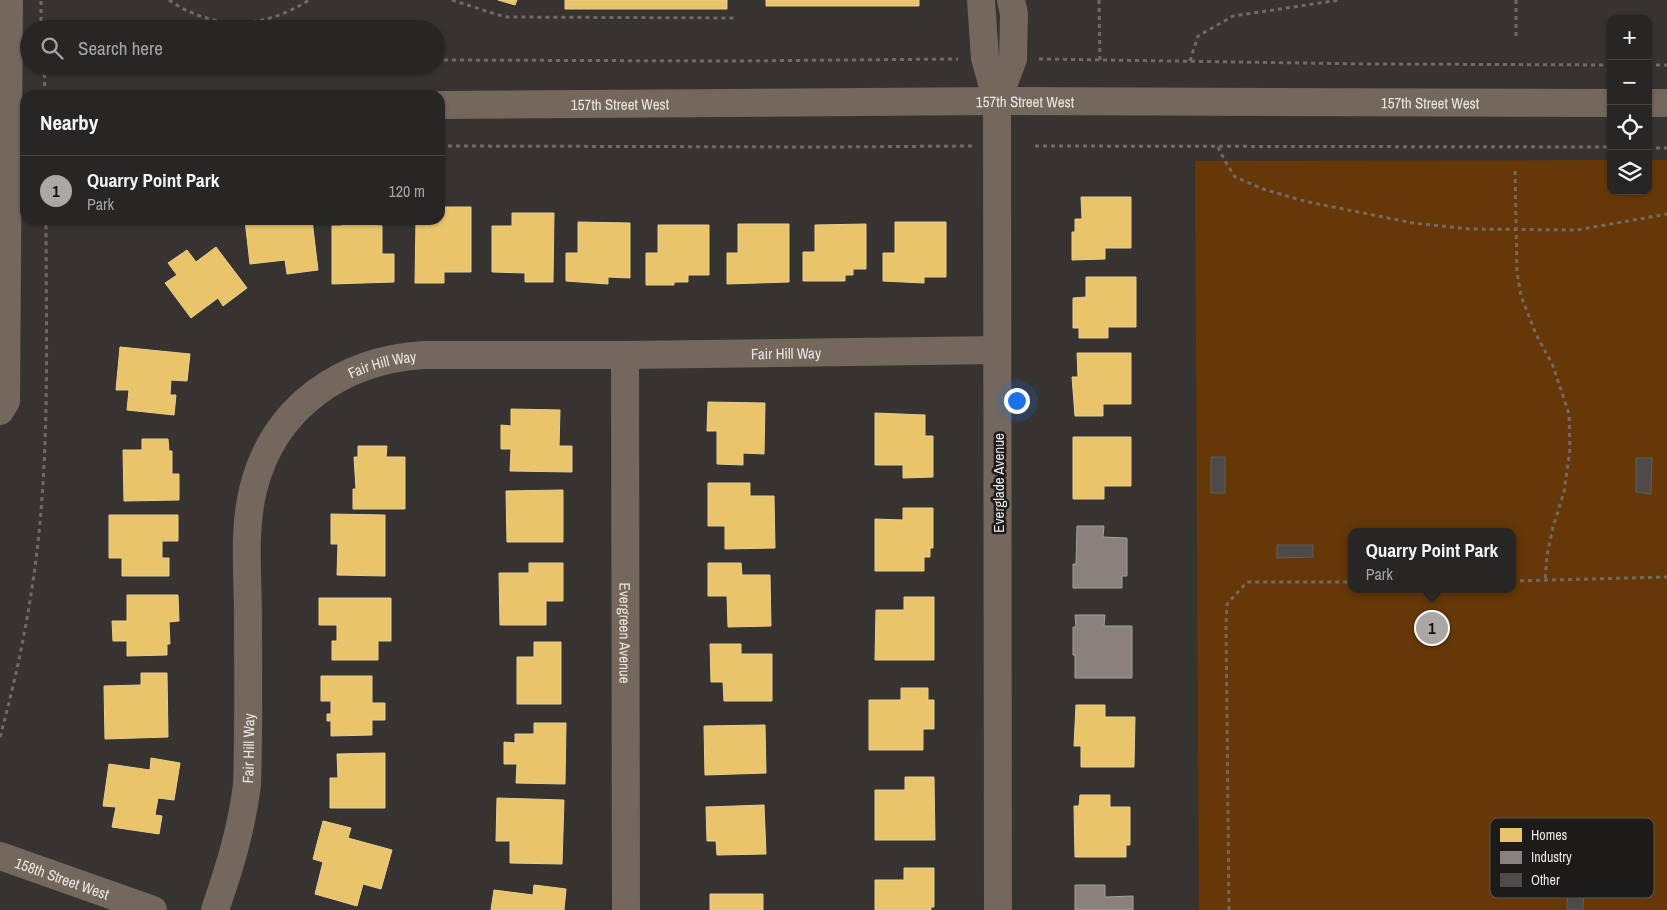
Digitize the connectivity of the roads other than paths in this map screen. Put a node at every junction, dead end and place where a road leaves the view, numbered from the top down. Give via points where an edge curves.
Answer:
1 (9, 0) edge
2 (981, 0) edge
3 (1011, 0) edge
4 (997, 101) junction
5 (11, 103) edge
6 (1607, 103) edge
7 (1652, 103) edge
8 (1667, 103) edge
9 (445, 105) edge
10 (998, 350) junction
11 (625, 355) junction
12 (0, 411) edge
13 (0, 856) edge
14 (152, 910) edge
15 (215, 910) edge
16 (626, 910) edge
17 (998, 910) edge

1 - 5 street
2 - 4 street via 975,59
3 - 4 street, Everglade Avenue via 1014,59
4 - 6 street, 157th Street West
4 - 9 street, 157th Street West
4 - 10 street, Everglade Avenue
5 - 12 street via 6,401
7 - 8 street
10 - 11 street, Fair Hill Way
10 - 17 street, Everglade Avenue
11 - 15 street, Fair Hill Way via 403,356 342,375 292,414 268,450 252,490 249,511 247,785 236,845
11 - 16 street, Evergreen Avenue
13 - 14 street, 158th Street West

